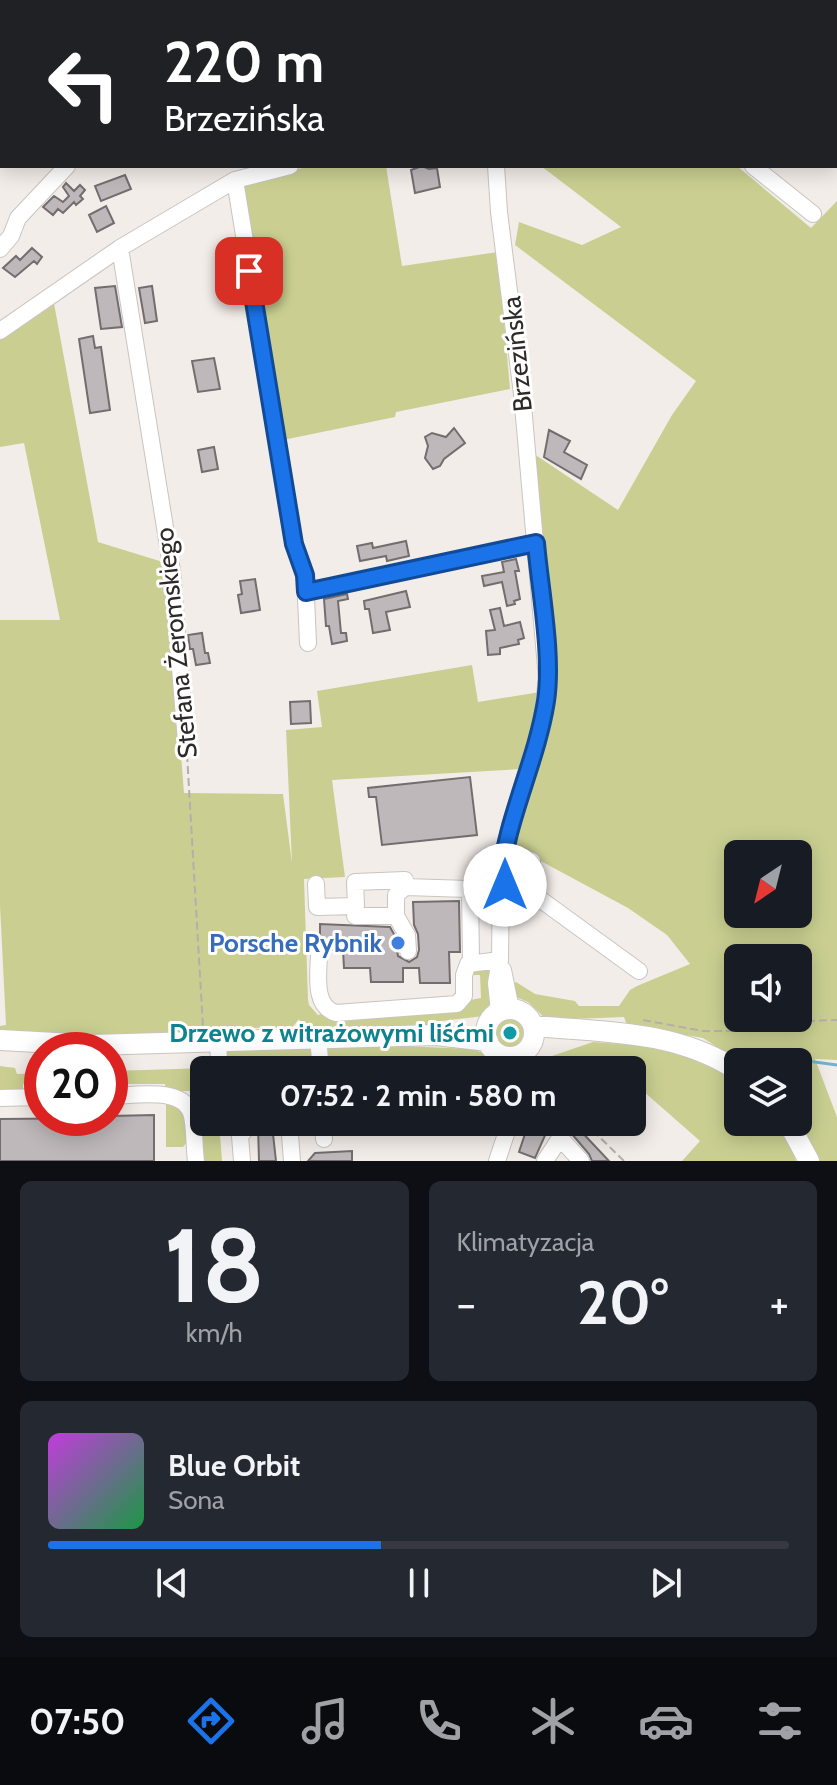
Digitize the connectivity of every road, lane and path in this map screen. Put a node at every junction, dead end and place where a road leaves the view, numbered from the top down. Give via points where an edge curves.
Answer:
1 (65, 168) edge
2 (282, 168) edge
3 (496, 168) edge
4 (756, 168) edge
5 (235, 180) junction
6 (813, 214) dead end
7 (120, 248) junction
8 (0, 249) edge
9 (0, 331) edge
10 (536, 543) junction
11 (306, 592) junction
12 (308, 643) dead end
13 (186, 741) joint
14 (505, 849) junction
15 (316, 884) dead end
16 (522, 886) junction
17 (405, 887) junction
18 (500, 887) junction
19 (470, 888) junction
20 (355, 916) dead end
21 (396, 916) junction
22 (408, 951) dead end
23 (319, 952) dead end
24 (500, 960) junction
25 (471, 961) junction
26 (639, 971) dead end
27 (837, 1020) edge
28 (812, 1021) edge
29 (318, 1038) junction
30 (0, 1040) edge
31 (509, 1041) edge
32 (24, 1042) edge
33 (211, 1042) junction
34 (24, 1044) edge
35 (128, 1045) edge
36 (0, 1052) edge
37 (217, 1056) edge
38 (319, 1056) edge
39 (724, 1063) edge
40 (128, 1096) edge
41 (24, 1097) edge
42 (0, 1098) edge
43 (240, 1136) edge
44 (290, 1136) edge
45 (504, 1136) edge
46 (598, 1136) edge
47 (796, 1136) edge
48 (196, 1161) edge
49 (242, 1161) edge
50 (292, 1161) edge
51 (497, 1161) edge
52 (545, 1161) edge
53 (581, 1161) edge
54 (624, 1161) edge
55 (809, 1161) edge

1 - 8 street via 18,218
2 - 5 street
3 - 10 street, Brzezińska
4 - 6 street
5 - 7 street
5 - 11 street
7 - 9 street
7 - 13 street, Stefana Żeromskiego via 172,571
10 - 11 street
10 - 14 street, Brzezińska via 547,691
11 - 12 street
13 - 33 path, Stefana Żeromskiego
14 - 16 street via 532,861
14 - 18 street, Brzezińska
15 - 17 street via 317,907 356,906 355,882 405,880
16 - 18 street
16 - 26 street
17 - 19 street
17 - 21 street via 396,895
18 - 19 street
18 - 24 street, Brzezińska
19 - 25 street
20 - 21 street
21 - 22 street via 407,935
23 - 25 street via 320,1000 339,1013 457,1004 464,998 464,975
24 - 25 street
24 - 31 street, Brzezińska
27 - 28 path
29 - 31 main road via 459,1034
29 - 33 main road
29 - 38 street
30 - 32 main road
31 - 39 main road via 612,1034 673,1041
33 - 35 main road
33 - 37 street
34 - 36 main road
40 - 48 street via 179,1099 191,1113
41 - 42 street
43 - 49 street
44 - 50 street
45 - 51 street
46 - 54 path
47 - 55 main road
52 - 53 street via 560,1138

